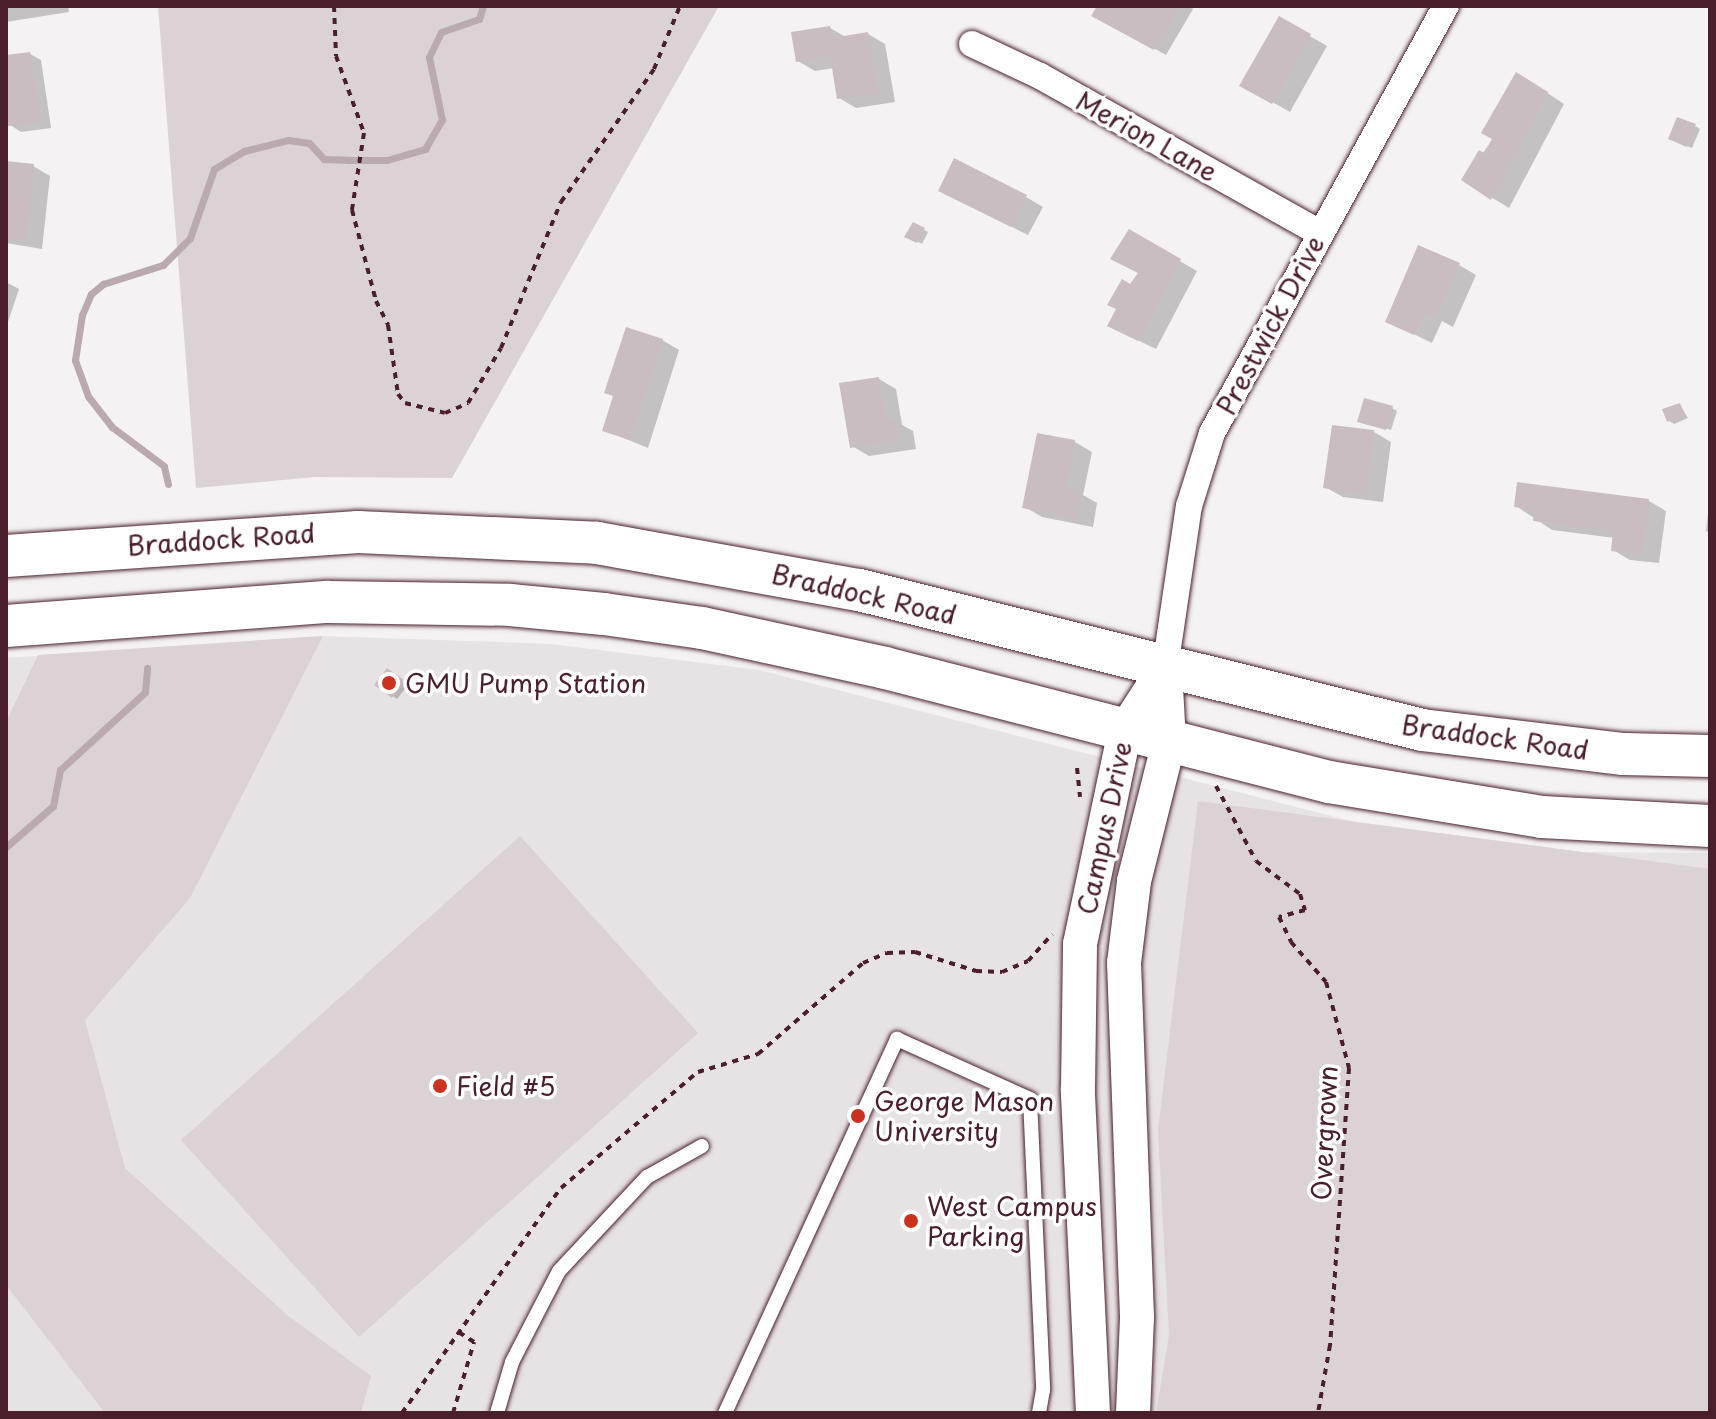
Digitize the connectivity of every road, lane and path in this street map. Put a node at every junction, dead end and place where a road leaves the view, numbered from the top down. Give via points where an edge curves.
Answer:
1 (334, 6) edge
2 (680, 6) edge
3 (1446, 6) edge
4 (972, 44) dead end
5 (1320, 233) junction
6 (6, 556) edge
7 (6, 626) edge
8 (1165, 668) junction
9 (1125, 730) junction
10 (1169, 742) junction
11 (1710, 756) edge
12 (1077, 768) dead end
13 (1214, 782) dead end
14 (1081, 810) dead end
15 (1710, 826) edge
16 (1055, 925) dead end
17 (702, 1146) dead end
18 (460, 1333) junction
19 (402, 1413) edge
20 (453, 1413) edge
21 (497, 1413) edge
22 (725, 1413) edge
23 (1039, 1413) edge
24 (1093, 1413) edge
25 (1133, 1413) edge
26 (1318, 1413) edge

1 - 2 path via 336,56 363,143 352,210 376,301 388,325 398,394 424,410 458,411 501,348 567,191 654,69
3 - 5 street, Prestwick Drive
4 - 5 street, Merion Lane via 1040,76
5 - 8 street, Prestwick Drive via 1202,459 1189,506
6 - 8 main road, Braddock Road via 358,532 597,543 859,590
7 - 9 main road via 312,603 510,605 702,628 885,668
8 - 9 street, Campus Drive
8 - 10 street, Campus Drive
8 - 11 main road, Braddock Road via 1422,730 1624,754
9 - 10 main road
9 - 24 street, Campus Drive via 1092,872 1077,988
10 - 15 main road via 1329,782 1455,805 1542,817
10 - 25 street, Campus Drive via 1134,881 1124,963 1137,1317
12 - 14 path
13 - 26 path, Overgrown via 1256,861 1300,894 1305,910 1279,917 1291,942 1326,982 1349,1068 1330,1345
16 - 18 path via 1028,961 1002,972 976,971 915,952 887,953 863,963 758,1054 698,1072 561,1188
17 - 21 lane via 647,1177 559,1271 512,1362
18 - 19 path
18 - 20 path via 474,1342
22 - 23 lane via 897,1039 1030,1099 1043,1390

